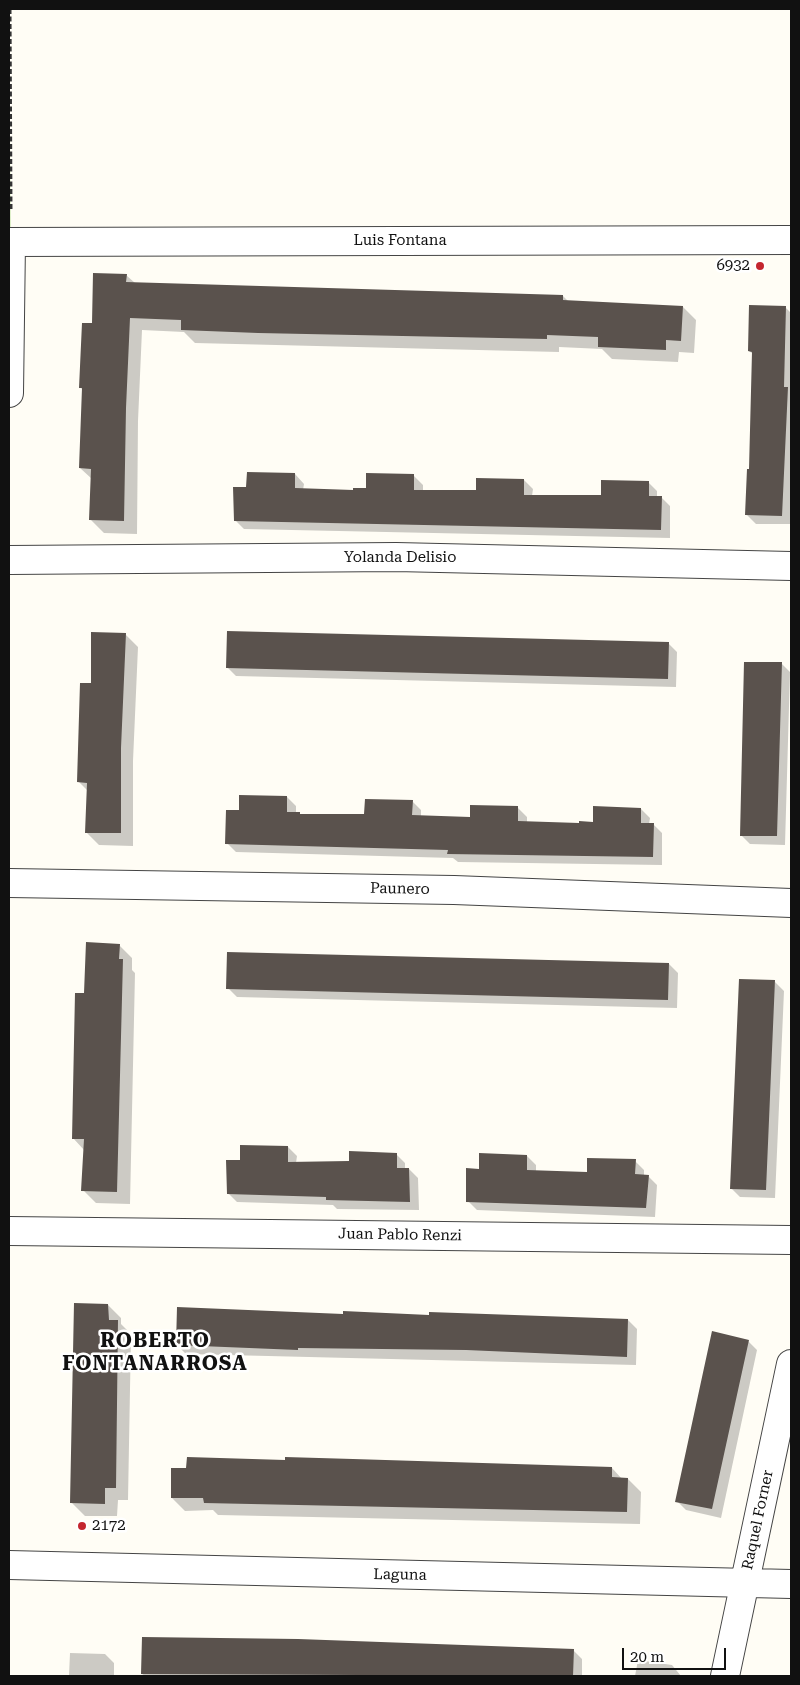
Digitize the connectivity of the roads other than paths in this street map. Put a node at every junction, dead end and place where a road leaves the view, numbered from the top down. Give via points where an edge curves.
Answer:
1 (791, 240) edge
2 (10, 242) edge
3 (9, 394) edge
4 (9, 560) edge
5 (791, 566) edge
6 (9, 883) edge
7 (791, 903) edge
8 (9, 1231) edge
9 (791, 1240) edge
10 (791, 1364) edge
11 (9, 1565) edge
12 (745, 1583) junction
13 (791, 1584) edge
14 (725, 1676) edge

1 - 2 street, Luis Fontana
2 - 3 street
4 - 5 street, Yolanda Delisio via 396,557
6 - 7 street, Paunero via 454,890
8 - 9 street, Juan Pablo Renzi
10 - 12 street, Raquel Forner
11 - 12 street, Laguna
12 - 13 street, Laguna
12 - 14 street, Raquel Forner

